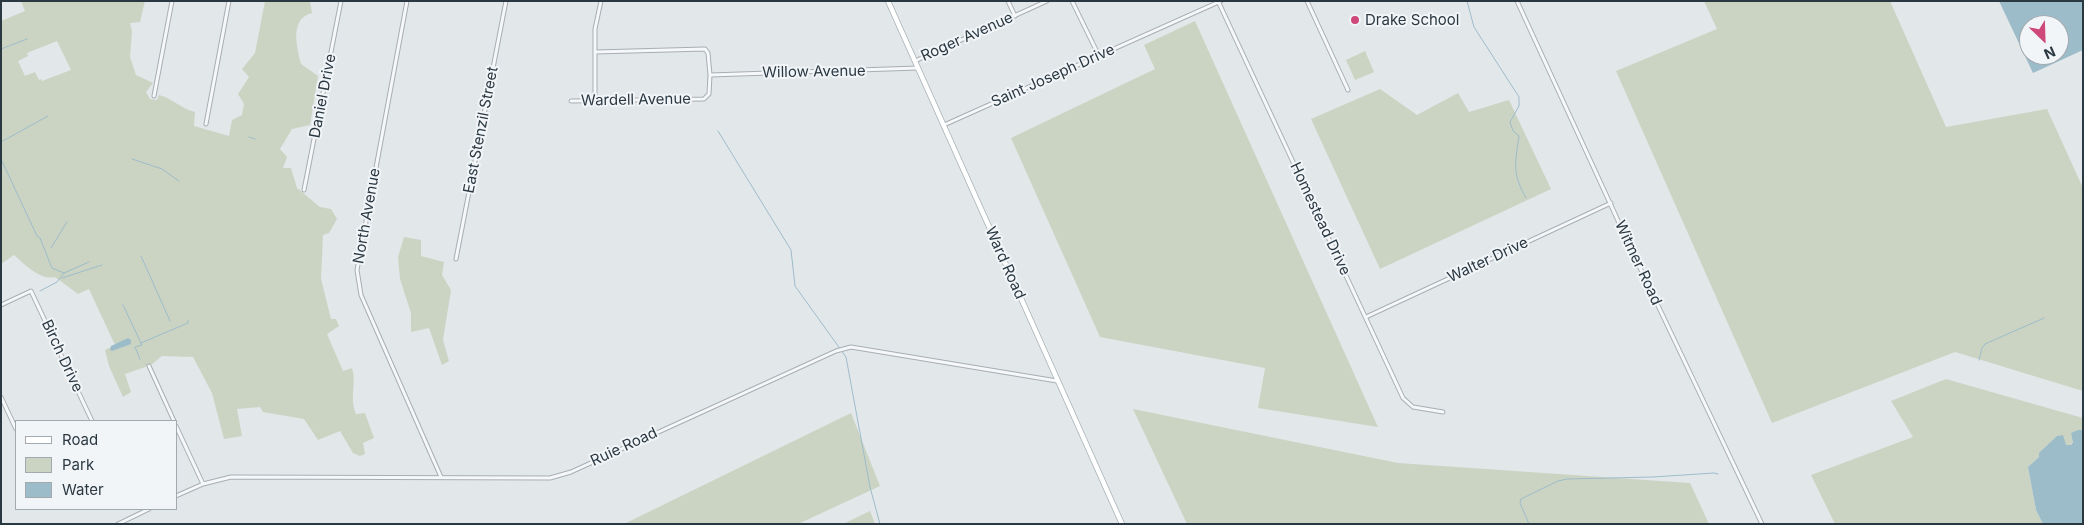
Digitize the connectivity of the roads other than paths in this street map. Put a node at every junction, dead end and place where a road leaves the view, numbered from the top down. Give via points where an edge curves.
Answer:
1 (172, 1) edge
2 (229, 1) edge
3 (341, 1) edge
4 (407, 1) edge
5 (506, 1) edge
6 (601, 1) edge
7 (888, 1) edge
8 (1008, 1) edge
9 (1048, 1) edge
10 (1072, 1) edge
11 (1307, 1) edge
12 (1517, 1) edge
13 (1219, 2) edge
14 (1015, 16) junction
15 (595, 52) junction
16 (1098, 56) junction
17 (914, 62) junction
18 (918, 68) junction
19 (710, 74) junction
20 (1348, 90) dead end
21 (154, 96) dead end
22 (571, 101) dead end
23 (595, 101) junction
24 (206, 124) dead end
25 (944, 125) junction
26 (304, 190) dead end
27 (1611, 203) junction
28 (456, 259) dead end
29 (1, 305) edge
30 (1366, 317) junction
31 (149, 366) dead end
32 (1057, 381) junction
33 (1, 397) edge
34 (1442, 412) dead end
35 (92, 420) edge
36 (174, 420) edge
37 (15, 427) edge
38 (178, 430) edge
39 (441, 477) junction
40 (203, 484) junction
41 (178, 495) edge
42 (134, 510) edge
43 (147, 510) edge
44 (136, 515) junction
45 (118, 524) edge
46 (1122, 524) edge
47 (1762, 524) edge

1 - 21 street
2 - 24 street
3 - 26 street, Daniel Drive
4 - 39 street, North Avenue via 357,270 361,295
5 - 28 street, East Stenzil Street
6 - 15 street via 595,29
7 - 17 main road, Ward Road
8 - 14 street
9 - 14 street, Roger Avenue
10 - 16 street
11 - 20 street
12 - 27 street, Witmer Road
13 - 16 street, Saint Joseph Drive
13 - 30 street, Homestead Drive
14 - 17 street, Roger Avenue
15 - 19 street via 705,49
15 - 23 street
16 - 25 street, Saint Joseph Drive
17 - 18 main road, Ward Road
18 - 19 street, Willow Avenue
18 - 25 main road, Ward Road
19 - 23 street, Wardell Avenue via 709,94 704,99
22 - 23 street, Wardell Avenue
25 - 32 main road, Ward Road
27 - 30 street, Walter Drive
27 - 47 street, Witmer Road
29 - 35 street, Birch Drive via 31,291
30 - 34 street, Homestead Drive via 1404,398 1413,407
31 - 36 street
32 - 39 street, Ruie Road via 851,347 571,472 550,478
32 - 46 main road, Ward Road
33 - 37 street
38 - 40 street
39 - 40 street, Ruie Road via 232,477
40 - 41 street, Ruie Road
42 - 44 street
43 - 44 street
44 - 45 street

